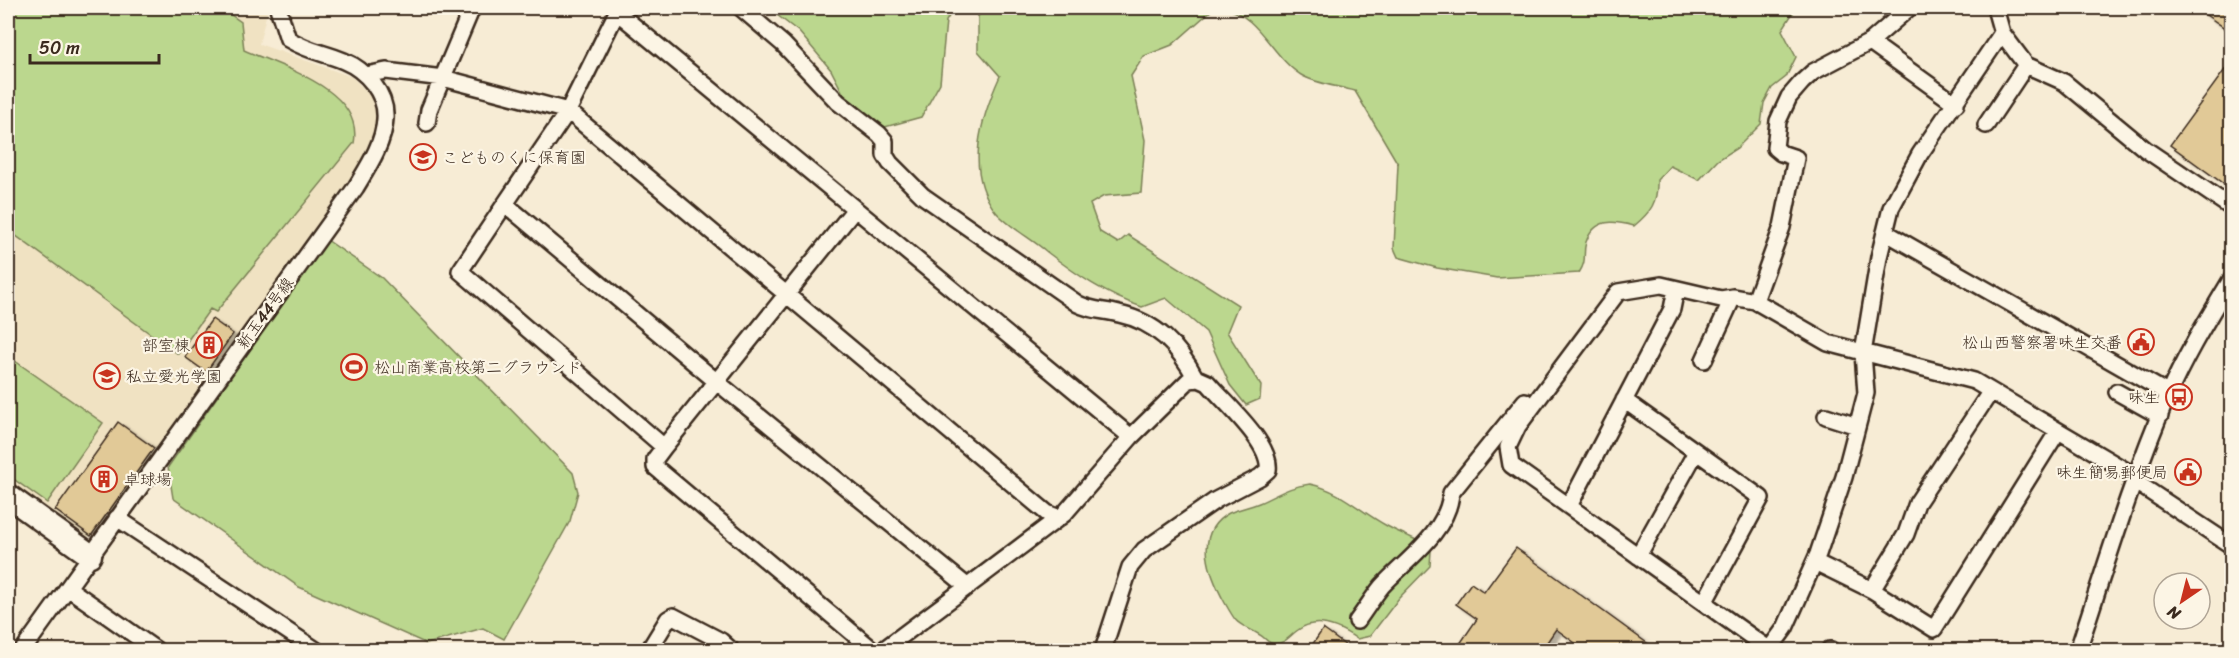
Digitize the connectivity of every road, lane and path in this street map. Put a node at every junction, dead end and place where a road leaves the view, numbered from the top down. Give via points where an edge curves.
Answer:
1 (278, 8) edge
2 (472, 8) edge
3 (741, 8) edge
4 (1991, 9) edge
5 (617, 10) edge
6 (1900, 10) edge
7 (2002, 33) junction
8 (1870, 42) junction
9 (2026, 65) junction
10 (366, 75) junction
11 (443, 78) junction
12 (1956, 104) junction
13 (568, 111) junction
14 (427, 123) dead end
15 (1986, 125) dead end
16 (505, 204) junction
17 (2232, 208) edge
18 (855, 209) junction
19 (1885, 232) junction
20 (2232, 278) edge
21 (1676, 289) junction
22 (788, 296) junction
23 (1733, 297) junction
24 (1755, 301) junction
25 (1863, 353) junction
26 (1704, 360) dead end
27 (1196, 379) junction
28 (717, 382) junction
29 (1991, 391) junction
30 (2117, 392) dead end
31 (2169, 394) junction
32 (1539, 397) junction
33 (1624, 400) junction
34 (1826, 416) dead end
35 (2160, 416) junction
36 (1857, 426) junction
37 (2058, 431) junction
38 (1131, 437) junction
39 (664, 447) junction
40 (1696, 452) junction
41 (2134, 478) junction
42 (8, 496) edge
43 (1569, 506) junction
44 (1057, 517) junction
45 (117, 518) junction
46 (2232, 546) edge
47 (90, 555) junction
48 (1638, 556) junction
49 (1815, 562) junction
50 (968, 586) junction
51 (68, 588) junction
52 (1872, 590) junction
53 (1704, 603) junction
54 (1357, 621) dead end
55 (1769, 650) edge
56 (23, 651) edge
57 (156, 651) edge
58 (316, 651) edge
59 (649, 651) edge
60 (731, 651) edge
61 (873, 651) edge
62 (883, 651) edge
63 (1103, 651) edge
64 (2078, 651) edge

1 - 10 street, 新玉44号線 via 288,39 309,52 343,61
2 - 11 street
3 - 27 street via 783,44 838,102 879,134 885,141 885,155 890,163 923,196 1078,304 1152,326 1175,347
4 - 7 street
5 - 13 street
5 - 18 street
6 - 8 street
7 - 9 street
7 - 12 street
8 - 12 street
8 - 24 street via 1813,72 1789,97 1778,121 1775,148 1796,158 1782,227
9 - 15 street
9 - 17 street via 2064,82 2145,149
10 - 11 street via 386,71
10 - 45 street, 新玉44号線 via 378,89 386,118 375,155 356,187
11 - 13 street
11 - 14 street
12 - 19 street via 1903,182
13 - 16 street
13 - 22 street
16 - 28 street
16 - 39 street via 460,271
18 - 22 street
18 - 38 street
19 - 25 street
19 - 31 street
20 - 31 street via 2196,337
21 - 23 street via 1720,299
21 - 32 street via 1661,285 1618,292
21 - 33 street via 1672,309
22 - 28 street
22 - 44 street via 1047,513
23 - 24 street
23 - 26 street
24 - 25 street via 1812,335
25 - 29 street via 1974,381
25 - 36 street via 1866,393
27 - 38 street via 1190,380
27 - 63 street via 1208,383 1256,438 1267,453 1268,470 1144,549 1130,567
28 - 39 street
28 - 50 street
29 - 37 street
29 - 52 street via 1917,503 1906,534
30 - 35 street
31 - 35 street
32 - 43 street via 1511,437 1509,458 1511,465
32 - 54 street via 1528,398 1521,404 1451,494 1450,506 1438,524
33 - 40 street
33 - 43 street
34 - 36 street
35 - 41 street
36 - 49 street
37 - 41 street
37 - 52 street via 1934,629
38 - 44 street via 1064,514
39 - 61 street via 655,467
40 - 48 street
40 - 53 street via 1761,498
41 - 46 street
41 - 64 street
42 - 47 street
43 - 48 street
44 - 50 street
45 - 47 street, 新玉44号線
45 - 58 street
47 - 51 street, 新玉44号線
48 - 53 street
49 - 52 street
49 - 55 street via 1785,628
50 - 62 street
51 - 56 street, 新玉44号線
51 - 57 street
53 - 55 street
59 - 60 street via 673,616 721,641

